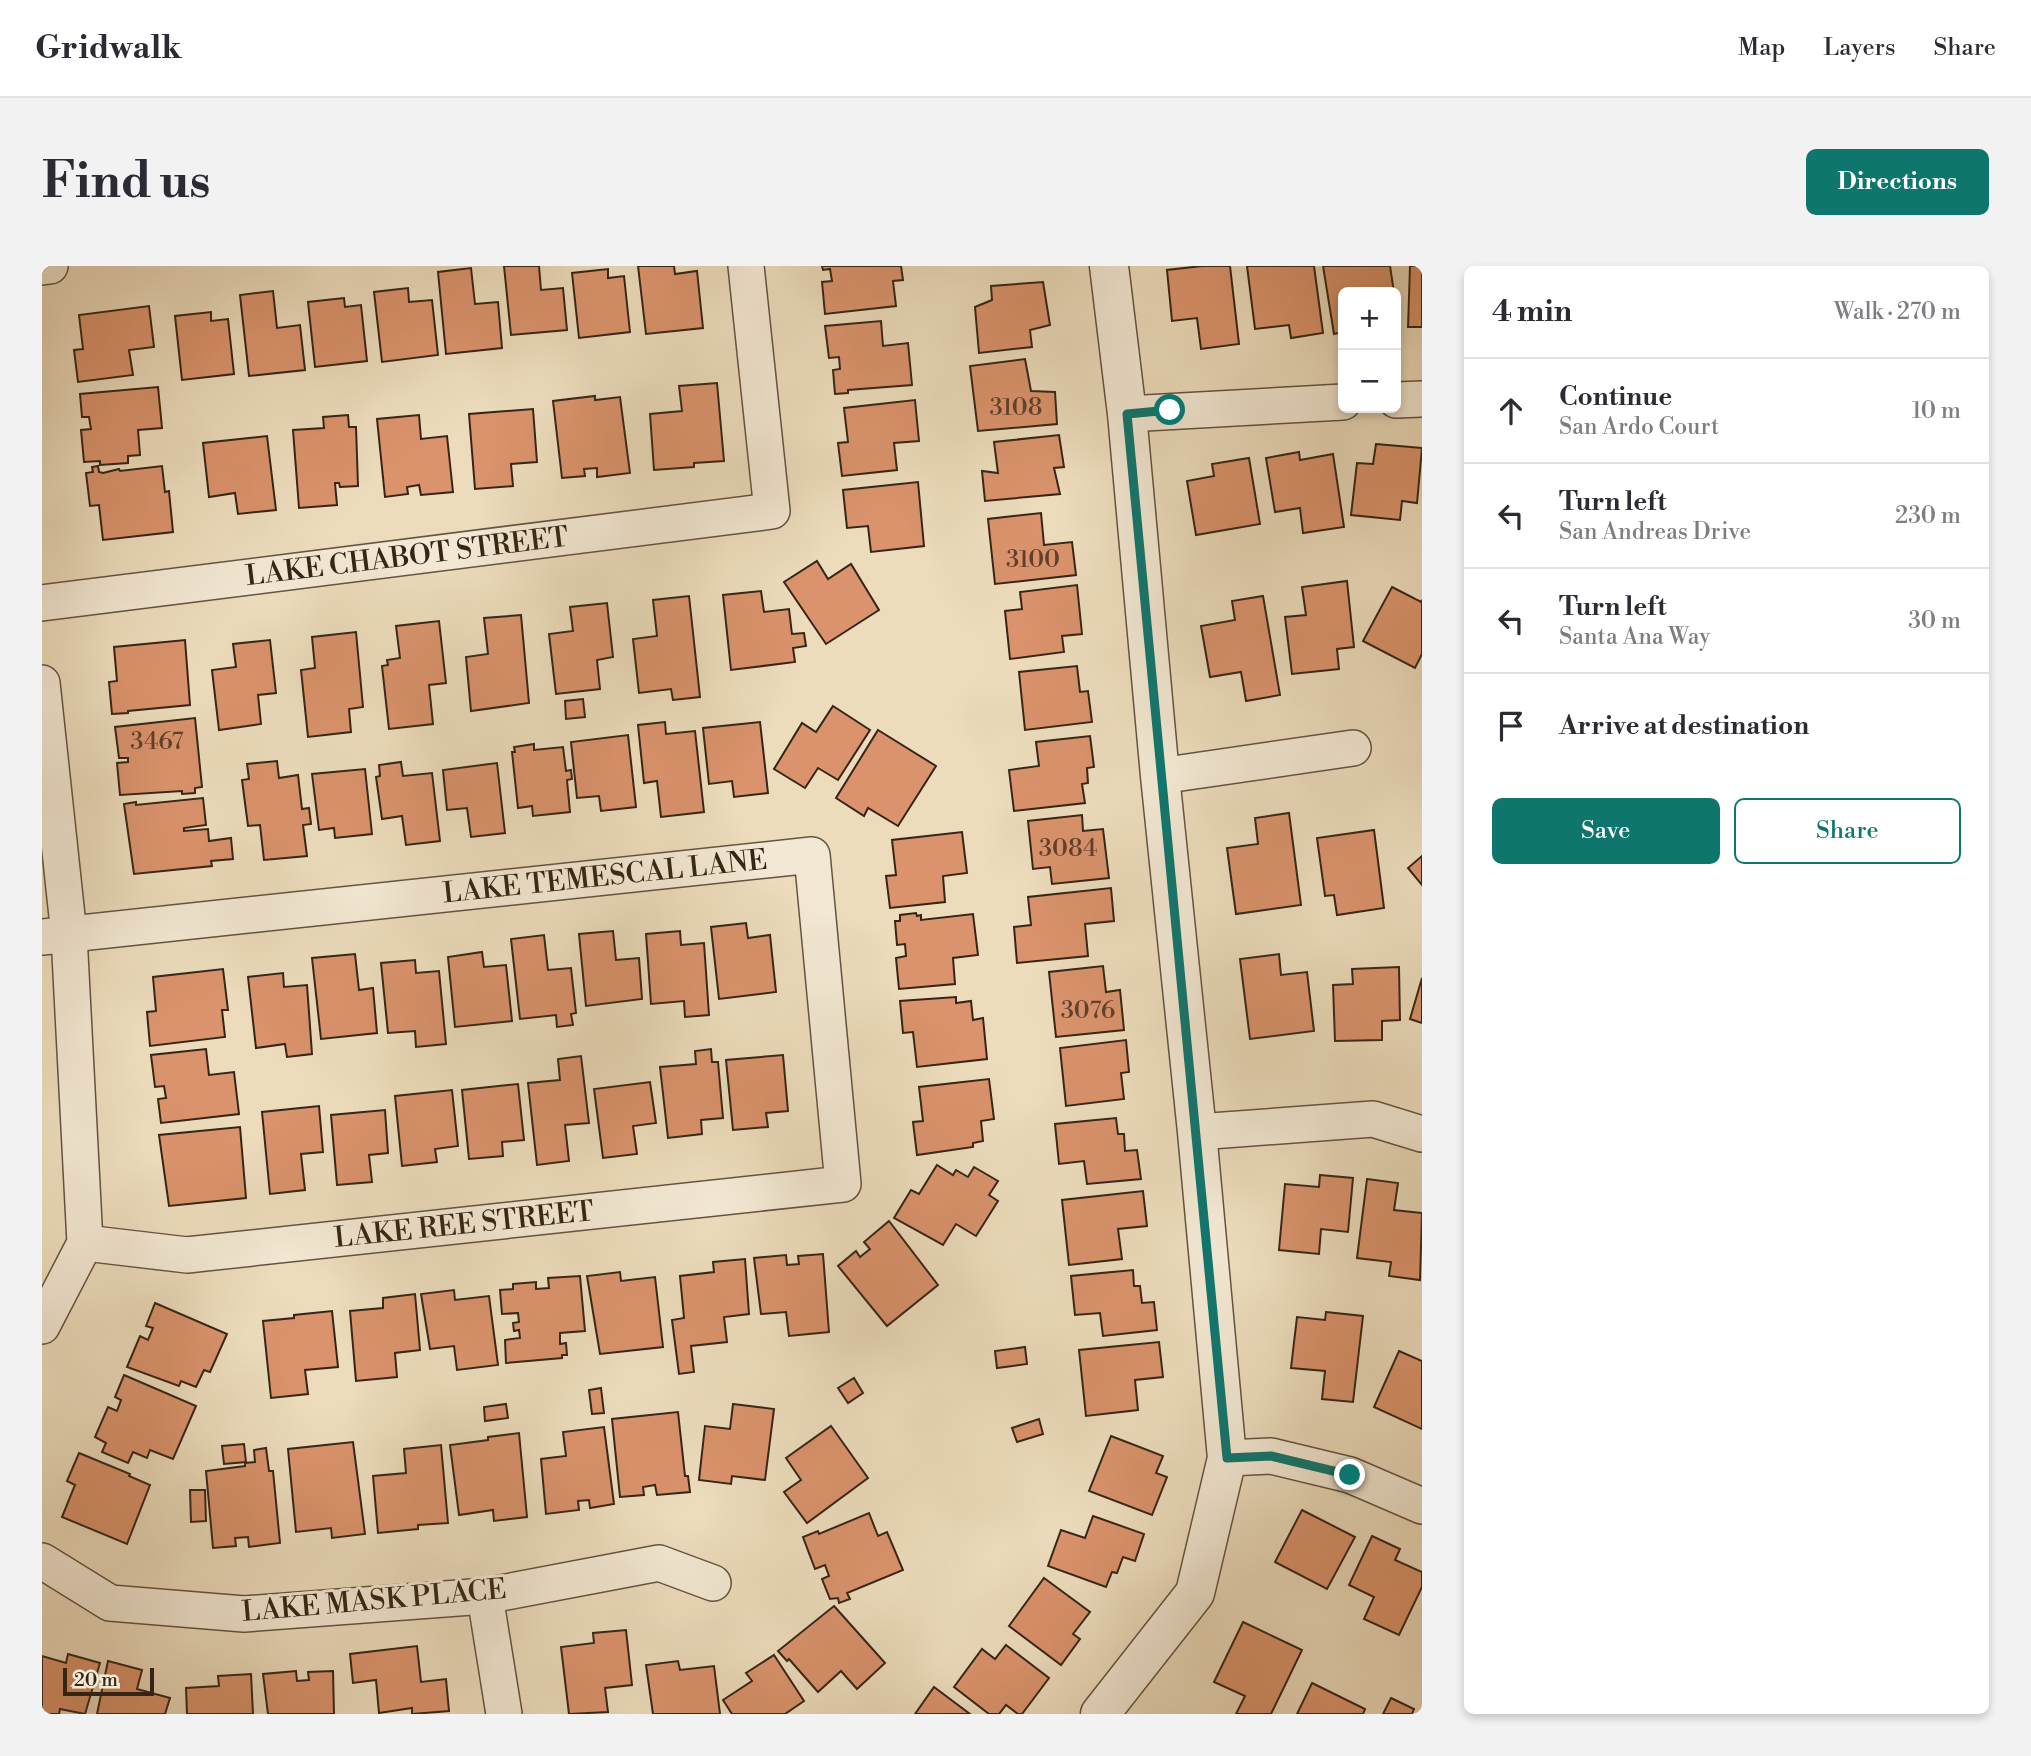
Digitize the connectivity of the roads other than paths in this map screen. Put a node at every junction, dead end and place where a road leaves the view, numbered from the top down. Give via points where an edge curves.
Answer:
1 (50, 266) edge
2 (746, 266) edge
3 (1109, 266) edge
4 (42, 267) edge
5 (1422, 399) edge
6 (1401, 400) edge
7 (1338, 402) edge
8 (1127, 414) junction
9 (42, 603) edge
10 (42, 683) edge
11 (1353, 748) dead end
12 (1160, 776) junction
13 (56, 936) edge
14 (1197, 1132) junction
15 (1422, 1134) edge
16 (843, 1184) joint
17 (85, 1243) junction
18 (42, 1326) edge
19 (1227, 1458) junction
20 (1422, 1506) edge
21 (42, 1561) edge
22 (713, 1583) dead end
23 (485, 1596) junction
24 (1103, 1713) edge
25 (504, 1714) edge

1 - 4 street
2 - 9 street, LAKE CHABOT STREET via 772,511
3 - 8 street
5 - 6 street
7 - 8 street
8 - 12 street
10 - 13 street
11 - 12 street
12 - 14 street
13 - 16 street, LAKE TEMESCAL LANE via 812,855
13 - 17 street
14 - 15 street via 1373,1119
14 - 19 street
16 - 17 street, LAKE REE STREET via 187,1255
17 - 18 street
19 - 20 street via 1271,1456 1350,1475
19 - 24 street via 1195,1593
21 - 23 street, LAKE MASK PLACE via 110,1603 244,1614
22 - 23 street, LAKE MASK PLACE via 659,1563
23 - 25 street

